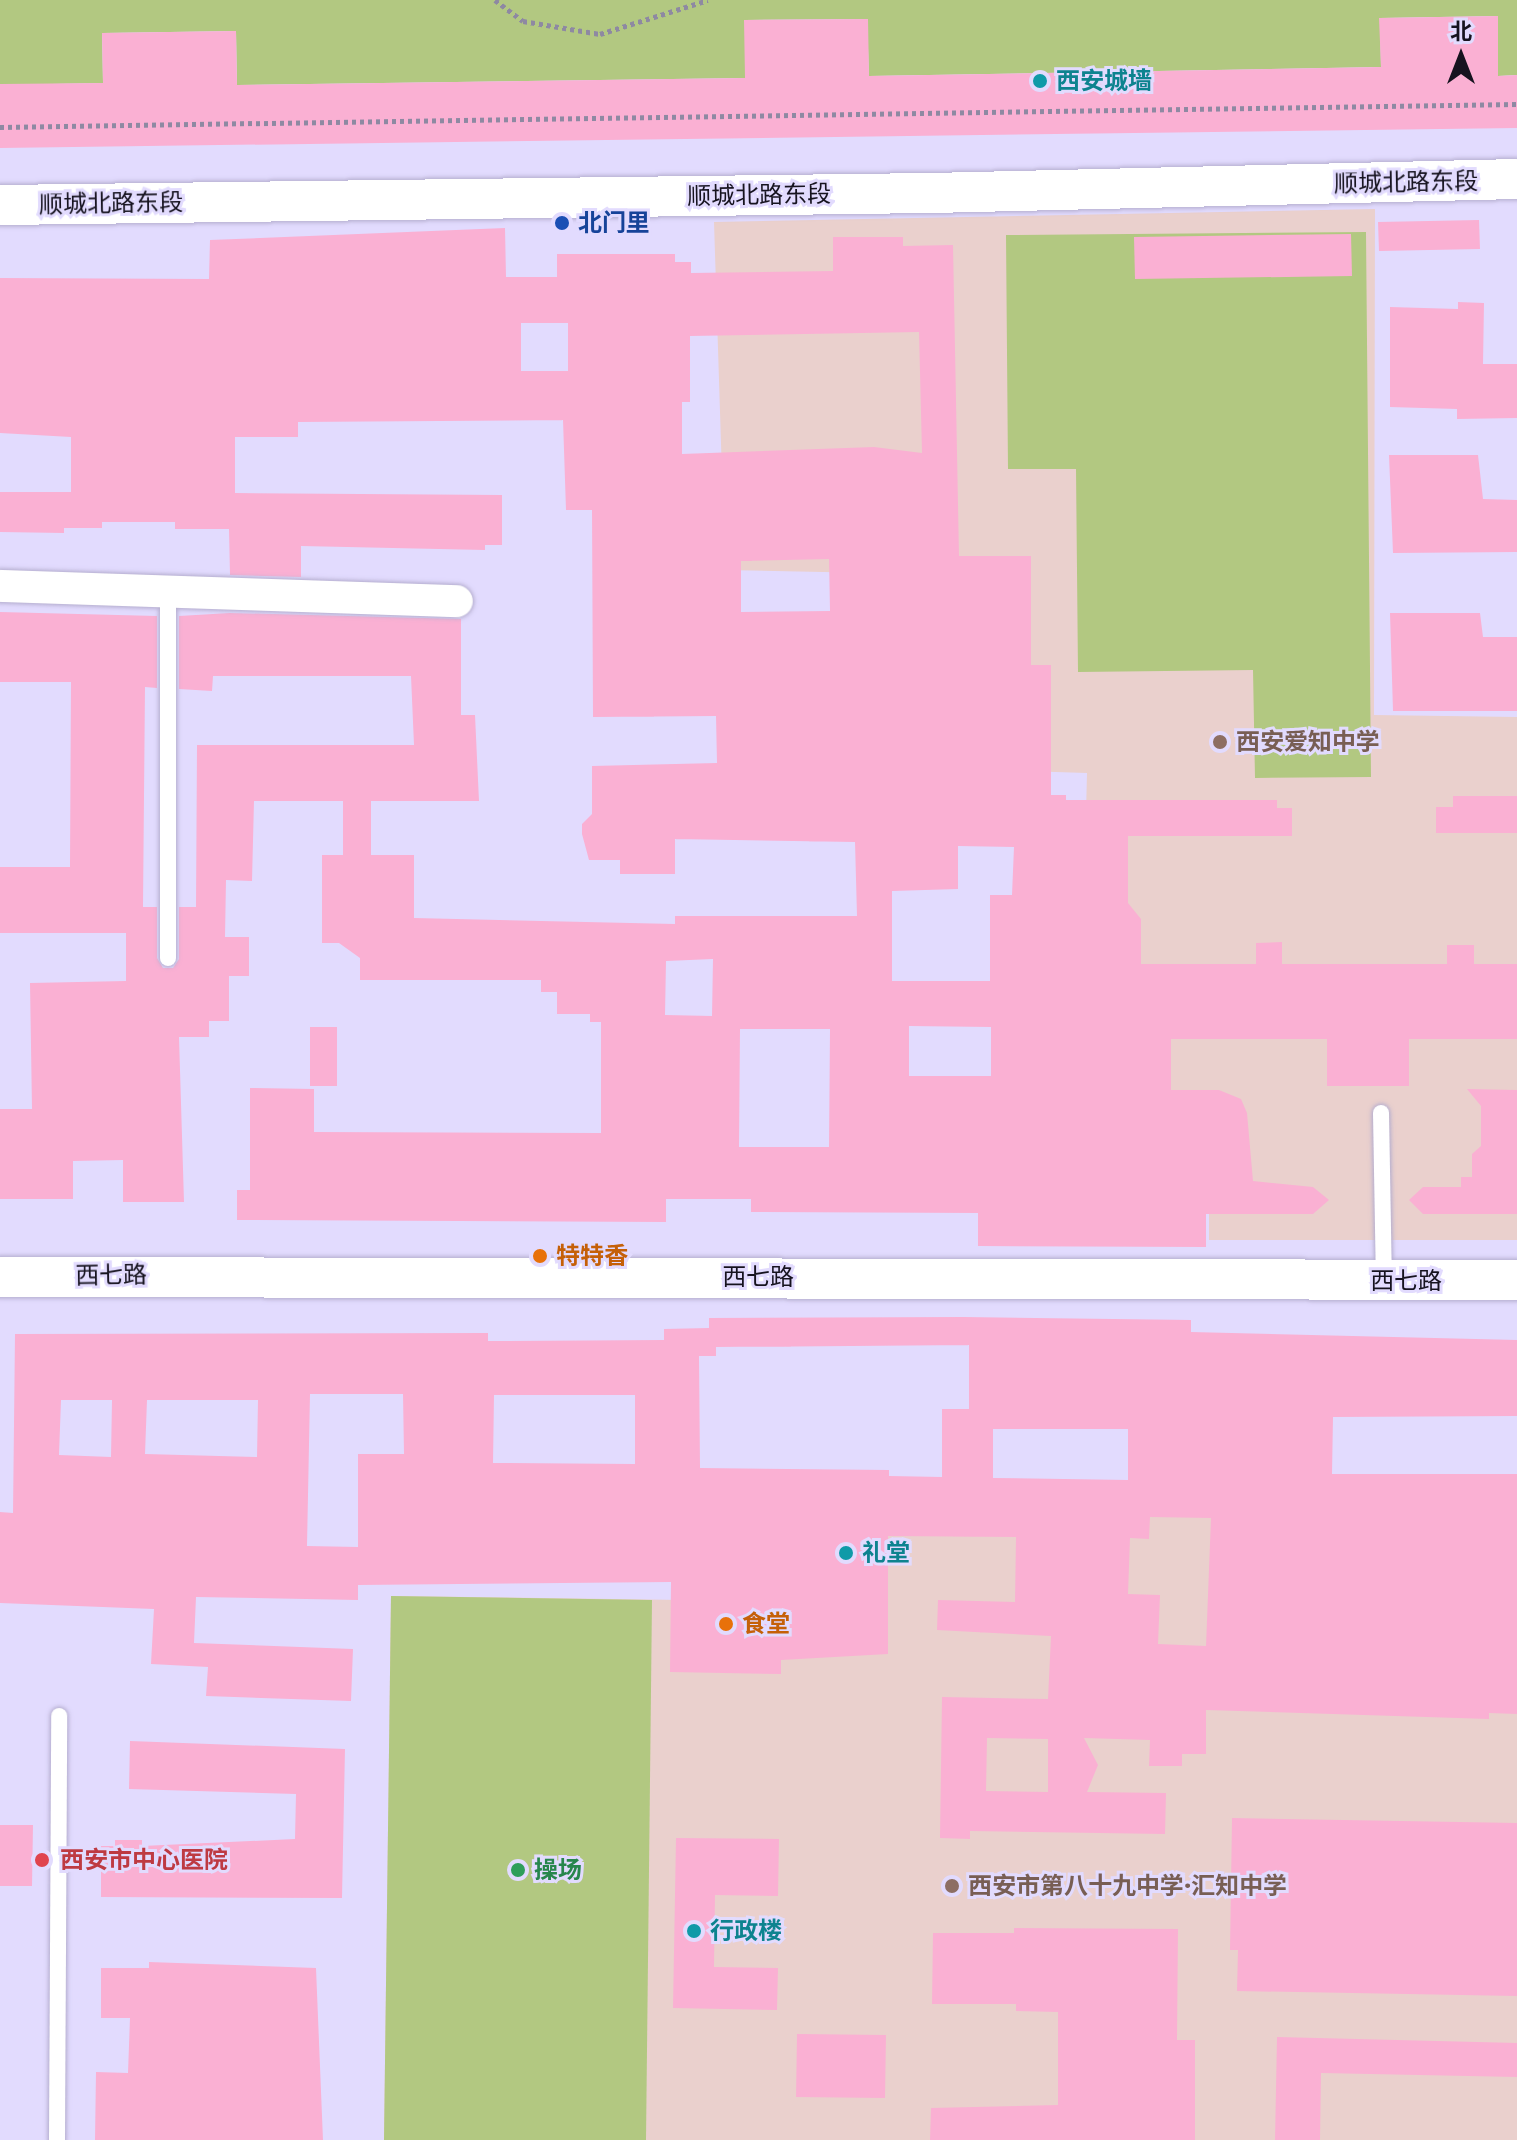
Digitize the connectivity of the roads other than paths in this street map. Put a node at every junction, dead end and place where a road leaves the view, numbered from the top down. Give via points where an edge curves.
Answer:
1 (1517, 179) edge
2 (0, 205) edge
3 (0, 586) edge
4 (168, 594) junction
5 (457, 601) dead end
6 (168, 958) dead end
7 (1381, 1113) dead end
8 (0, 1277) edge
9 (1517, 1280) edge
10 (1384, 1281) junction
11 (59, 1716) dead end
12 (57, 2140) edge

1 - 2 street, 顺城北路东段
3 - 4 street
4 - 5 street
4 - 6 lane
7 - 10 lane
8 - 10 street, 西七路 via 264,1273
9 - 10 street, 西七路
11 - 12 lane

